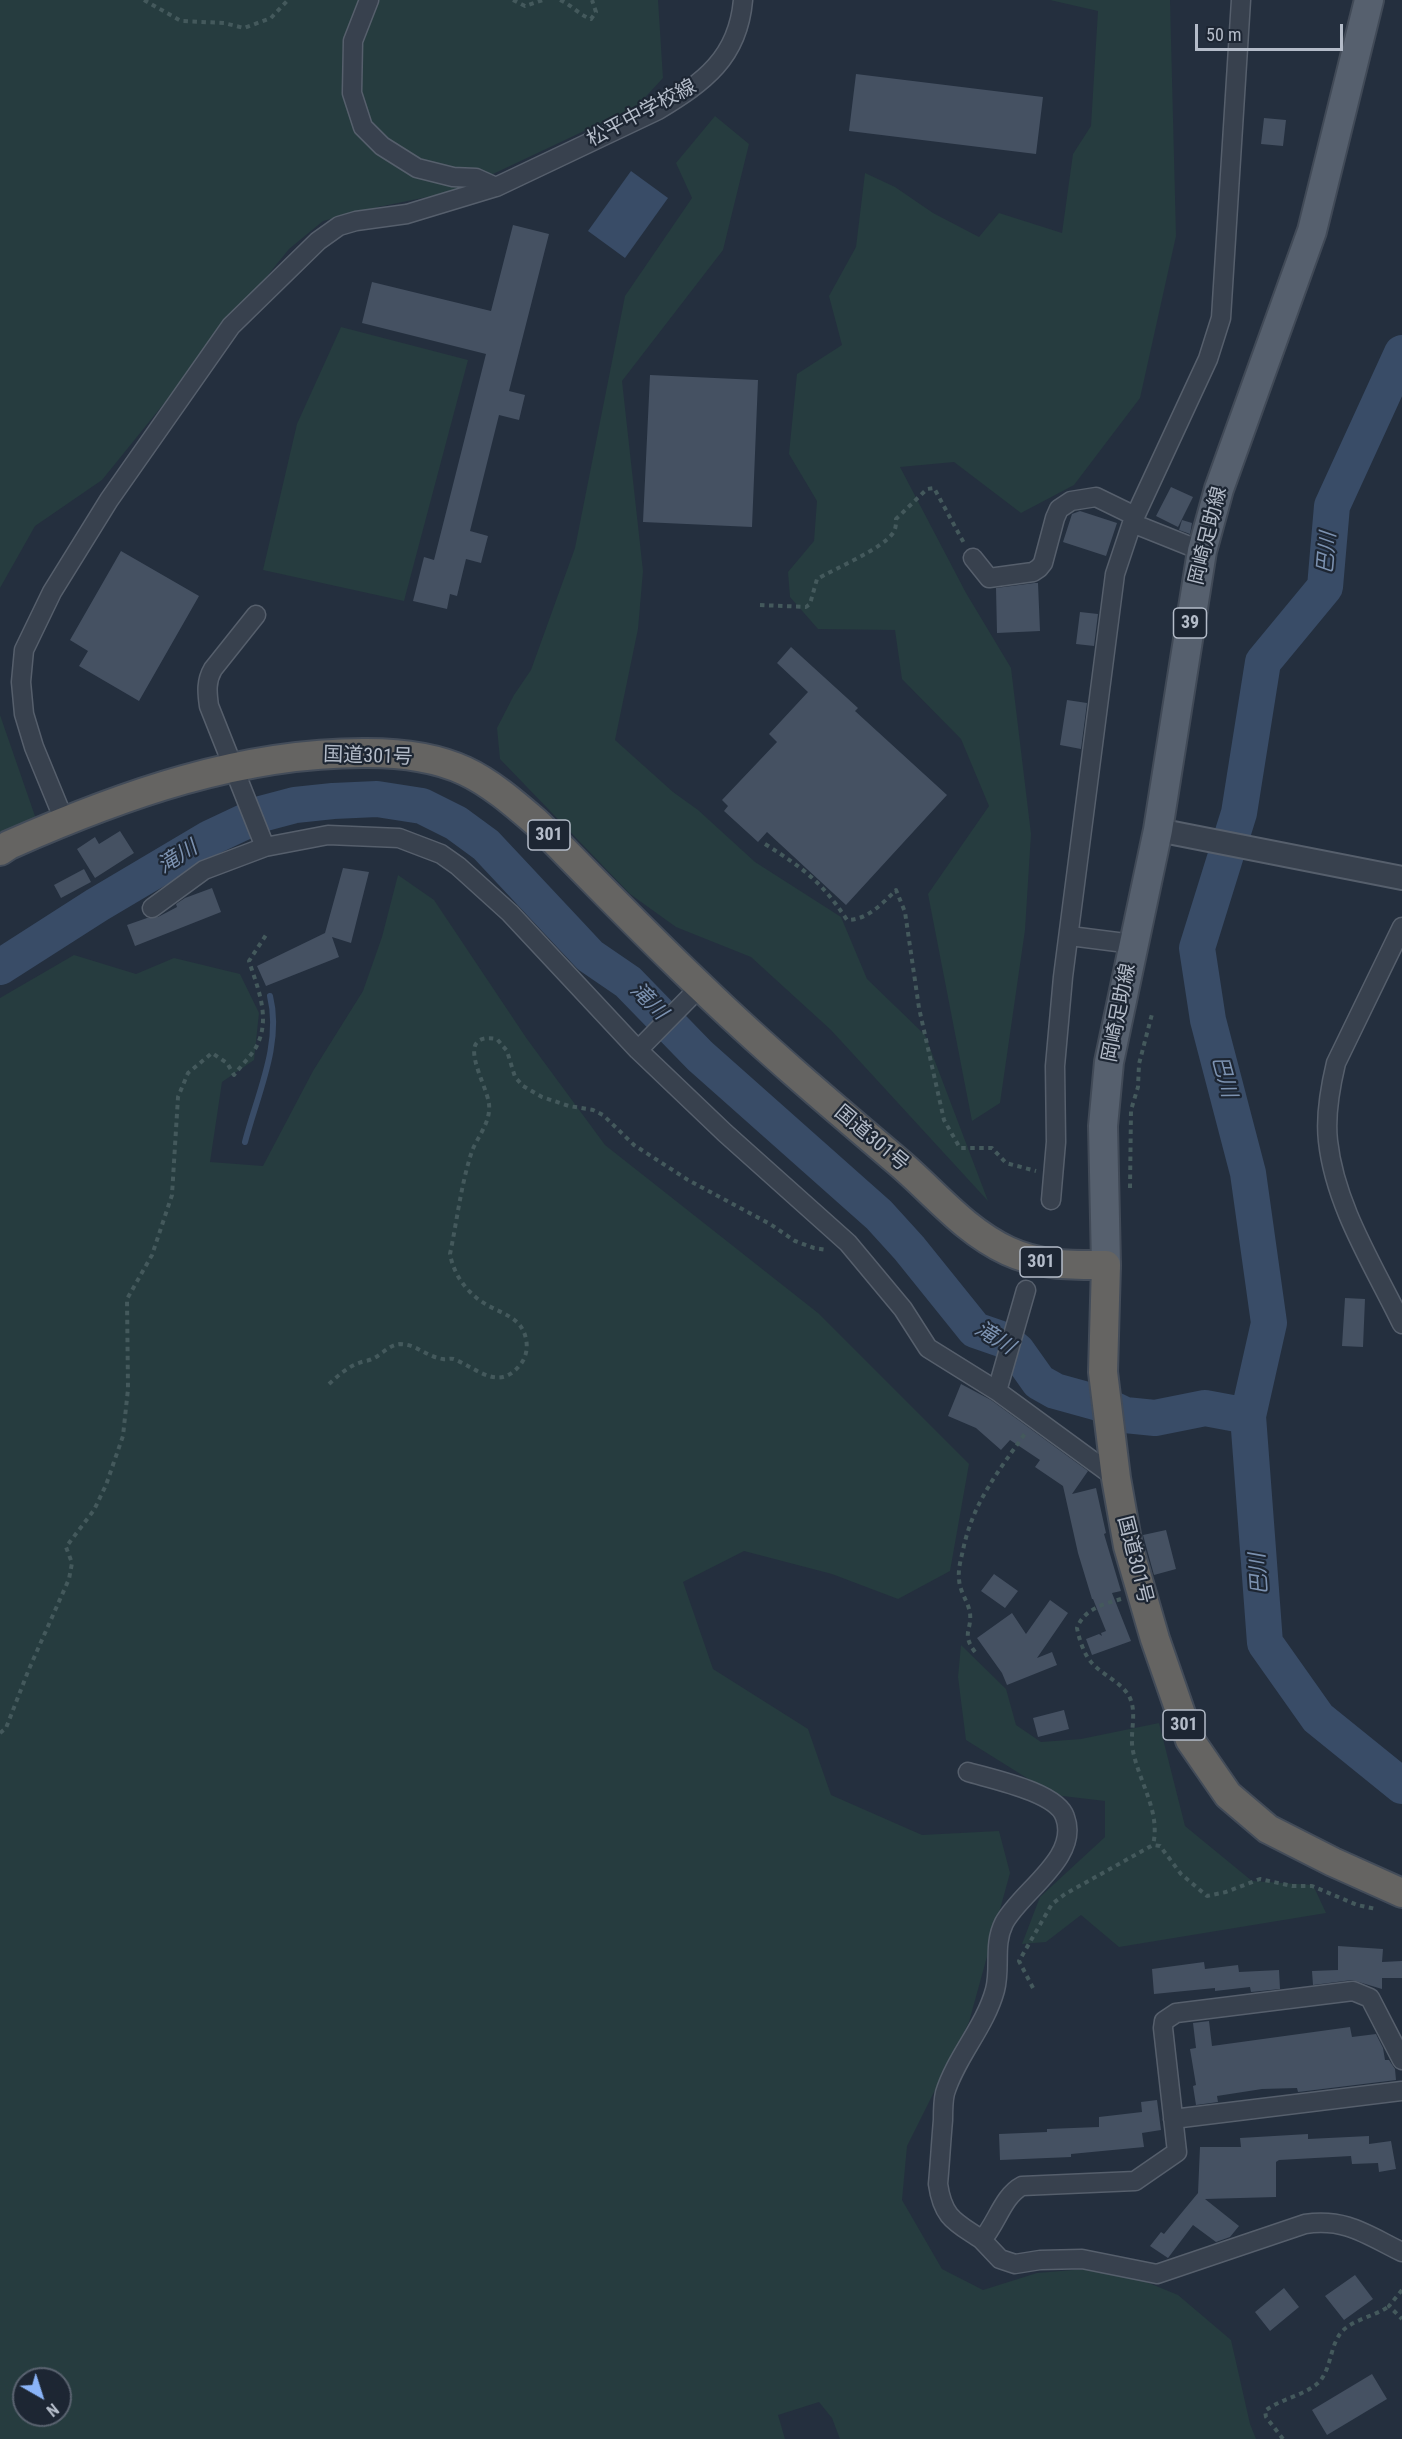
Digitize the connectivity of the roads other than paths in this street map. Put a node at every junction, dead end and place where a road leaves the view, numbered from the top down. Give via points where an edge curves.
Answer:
1 (369, 0) edge
2 (743, 0) edge
3 (1241, 0) edge
4 (1369, 0) edge
5 (496, 187) junction
6 (1133, 519) junction
7 (1202, 551) junction
8 (974, 558) road end
9 (256, 615) dead end
10 (238, 778) junction
11 (64, 820) junction
12 (1158, 830) junction
13 (265, 847) junction
14 (0, 851) edge
15 (1400, 878) edge
16 (152, 908) dead end
17 (1402, 927) edge
18 (1070, 936) junction
19 (1133, 944) junction
20 (700, 987) junction
21 (638, 1050) junction
22 (1051, 1200) dead end
23 (1106, 1265) junction
24 (1026, 1290) dead end
25 (1402, 1324) edge
26 (999, 1383) junction
27 (1116, 1478) junction
28 (968, 1772) dead end
29 (1392, 1901) edge
30 (1402, 2060) edge
31 (1402, 2091) edge
32 (1173, 2119) junction
33 (982, 2240) junction
34 (1402, 2252) edge

1 - 5 street via 353,41 352,93 363,127 382,146 417,168 476,178
2 - 5 street, 松平中学校線 via 731,45 699,85 658,110
3 - 6 street via 1221,318 1208,359
4 - 7 main road, 岡崎足助線 / 39 via 1312,231 1219,489
5 - 11 street, 松平中学校線 via 408,214 339,226 318,241 231,326 109,500 52,592 24,650 24,714
6 - 7 street
6 - 8 street via 1096,497 1071,501 1059,509 1043,563 1033,572 988,578
6 - 18 street via 1115,574
7 - 12 main road, 岡崎足助線 / 39
9 - 10 street via 208,678 209,706
10 - 11 highway, 国道301号 / 301 via 185,779
10 - 13 street
10 - 20 highway, 国道301号 / 301 via 308,756 388,753 464,770 538,824
11 - 14 highway, 国道301号 / 301
12 - 15 street
12 - 19 main road, 岡崎足助線 / 39
13 - 16 street via 204,870
13 - 21 street via 328,835 399,838 441,854 510,913
17 - 25 street via 1336,1063 1328,1112 1328,1141 1346,1211
18 - 19 street
18 - 22 street via 1055,1066 1056,1142
19 - 23 main road, 岡崎足助線 / 39 via 1109,1062 1103,1126
20 - 21 street
20 - 23 highway, 国道301号 / 301 via 950,1212 982,1235 1031,1260 1058,1265
21 - 26 street via 848,1243 903,1309 928,1348
23 - 27 highway, 国道301号 / 301 via 1103,1371
24 - 26 street
26 - 27 street via 1035,1419
27 - 29 highway, 国道301号 / 301 via 1128,1546 1155,1639 1190,1740 1209,1770 1228,1795 1268,1829 1333,1862
28 - 33 street via 1023,1788 1057,1805 1065,1814 1068,1827 1068,1840 1053,1864 1005,1921 997,1941 995,1989 945,2094 940,2197 949,2217
30 - 32 street via 1370,1998 1353,1991 1176,2013 1164,2021 1163,2028
31 - 32 street
32 - 33 street via 1177,2152 1135,2181 1023,2186 1012,2191
33 - 34 street via 1000,2259 1015,2264 1082,2259 1157,2274 1296,2227 1324,2222 1349,2226

